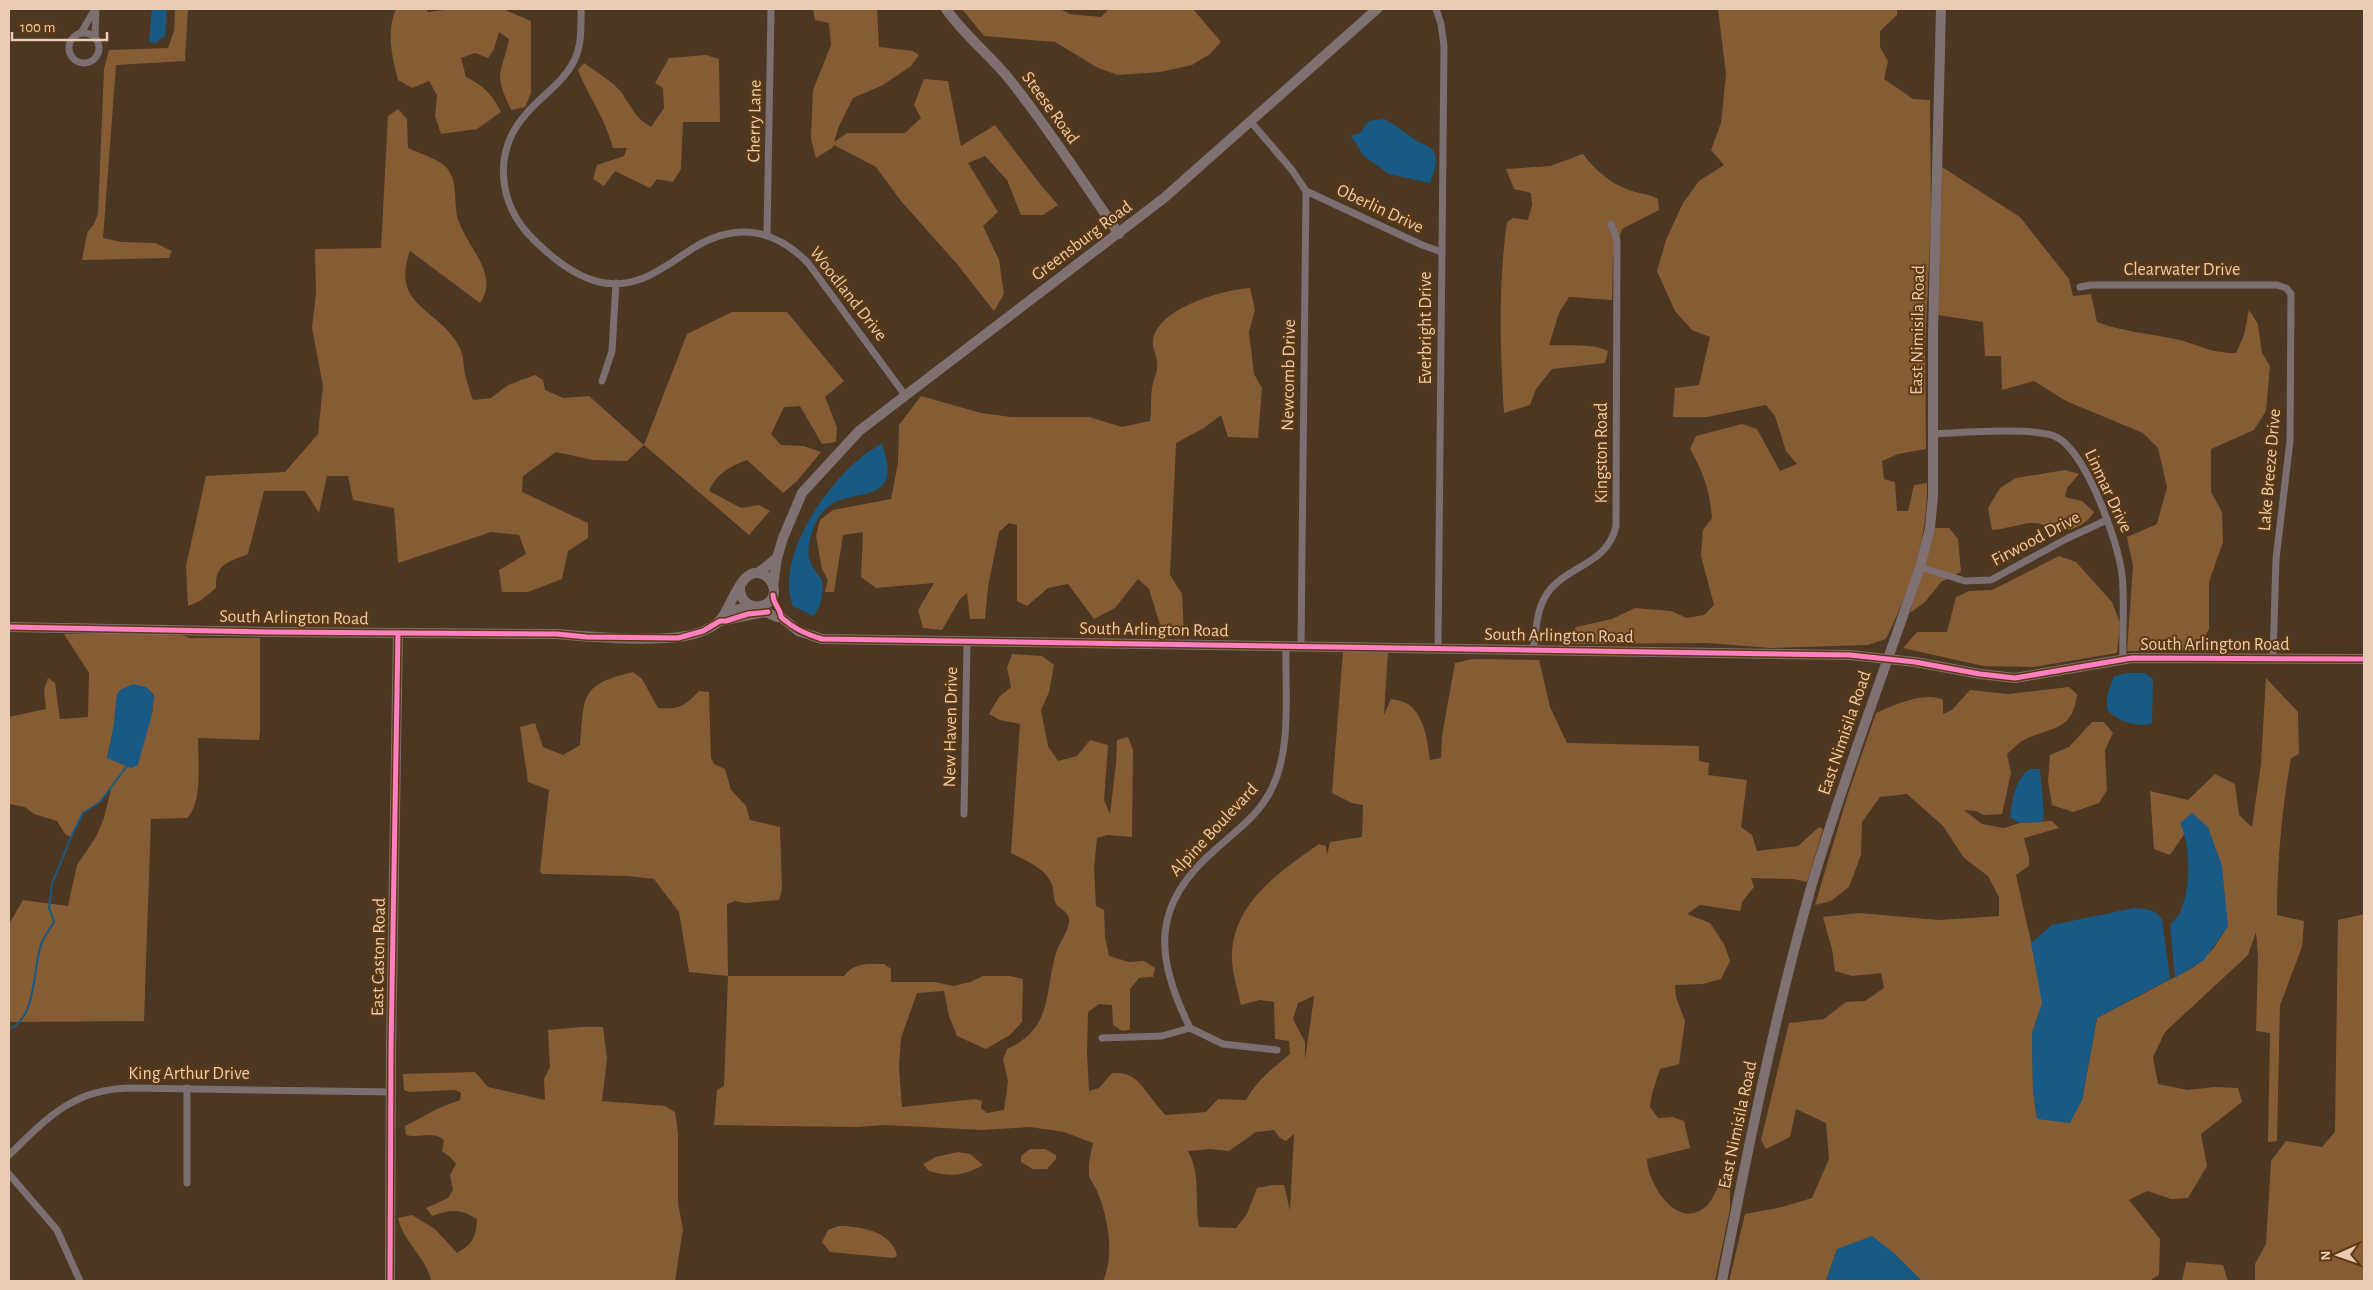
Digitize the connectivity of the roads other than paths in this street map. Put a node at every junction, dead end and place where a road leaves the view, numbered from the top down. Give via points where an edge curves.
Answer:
1 (95, 9) edge
2 (581, 9) edge
3 (771, 9) edge
4 (946, 9) edge
5 (1377, 9) edge
6 (1436, 9) edge
7 (1941, 9) edge
8 (81, 33) junction
9 (95, 38) junction
10 (1251, 122) junction
11 (1306, 192) junction
12 (1611, 224) dead end
13 (767, 234) junction
14 (1119, 234) junction
15 (1442, 252) junction
16 (616, 283) junction
17 (2080, 287) dead end
18 (2284, 287) joint
19 (602, 380) dead end
20 (905, 395) junction
21 (1933, 434) junction
22 (2107, 520) junction
23 (777, 558) junction
24 (1920, 567) junction
25 (758, 573) junction
26 (740, 586) junction
27 (773, 591) junction
28 (754, 606) junction
29 (768, 612) junction
30 (723, 617) junction
31 (781, 617) junction
32 (9, 627) edge
33 (398, 633) junction
34 (967, 641) junction
35 (1286, 646) junction
36 (1302, 646) junction
37 (1438, 648) junction
38 (1533, 650) junction
39 (1887, 658) junction
40 (2272, 658) junction
41 (2123, 659) junction
42 (2364, 659) edge
43 (964, 814) dead end
44 (1190, 1028) junction
45 (1102, 1038) dead end
46 (1277, 1050) dead end
47 (188, 1088) junction
48 (392, 1092) junction
49 (9, 1155) edge
50 (9, 1174) edge
51 (186, 1183) dead end
52 (80, 1281) edge
53 (390, 1281) edge
54 (1722, 1281) edge

1 - 8 street
1 - 9 street
2 - 16 street, Woodland Drive via 579,44 574,62 515,128 504,158 504,184 512,210 526,232 543,248 583,277
3 - 13 street, Cherry Lane
4 - 14 street, Steese Road via 1023,97
5 - 10 street, Greensburg Road
6 - 15 street, Everbright Drive via 1442,24 1444,46
7 - 21 street, East Nimisila Road
8 - 9 street
8 - 9 street via 73,38 69,47 71,56 79,63 89,63 97,56 99,47
10 - 11 street
10 - 14 street, Greensburg Road
11 - 15 street, Oberlin Drive
11 - 36 street, Newcomb Drive
12 - 38 street, Kingston Road via 1617,240 1615,531 1602,553 1550,590 1540,610
13 - 16 street, Woodland Drive via 742,232 716,237 652,276
13 - 20 street, Woodland Drive via 795,250 808,263
14 - 20 street, Greensburg Road
15 - 37 street, Everbright Drive
16 - 19 street via 612,351
17 - 18 street, Clearwater Drive via 2166,284
18 - 40 street, Lake Breeze Drive via 2292,299 2290,442 2276,559
20 - 23 street, Greensburg Road via 859,431 802,493
21 - 22 street, Linmar Drive via 2035,433 2057,437 2079,460
21 - 24 street, East Nimisila Road via 1933,510
22 - 24 street, Firwood Drive via 1991,580 1965,580
22 - 41 street, Linmar Drive via 2122,575
23 - 25 street
23 - 27 street, Greensburg Road
24 - 39 street, East Nimisila Road
25 - 26 street via 745,577
25 - 27 street via 770,579
26 - 28 street via 741,597
26 - 30 street
27 - 28 street via 766,604
27 - 31 street via 773,600
28 - 29 street, South Arlington Road
28 - 30 street
29 - 30 street via 726,621
29 - 31 street, South Arlington Road
30 - 33 street, South Arlington Road via 704,631 678,638
31 - 34 street, South Arlington Road via 798,631 822,639
32 - 33 street, South Arlington Road
33 - 48 street, East Caston Road
34 - 35 street, South Arlington Road
34 - 43 street, New Haven Drive
35 - 36 street, South Arlington Road
35 - 44 street, Alpine Boulevard via 1283,751 1274,783 1252,816 1193,870 1180,887 1167,918 1166,966
36 - 37 street, South Arlington Road
37 - 38 street, South Arlington Road
38 - 39 street, South Arlington Road
39 - 41 street, South Arlington Road via 2015,678
39 - 54 street, East Nimisila Road via 1829,829 1796,942
40 - 41 street, South Arlington Road
40 - 42 street, South Arlington Road
44 - 45 street via 1162,1036
44 - 46 street via 1223,1044
47 - 48 street, King Arthur Drive
47 - 49 street, King Arthur Drive via 122,1088 83,1096 53,1114
47 - 51 street
48 - 53 street, East Caston Road
50 - 52 street via 57,1230

